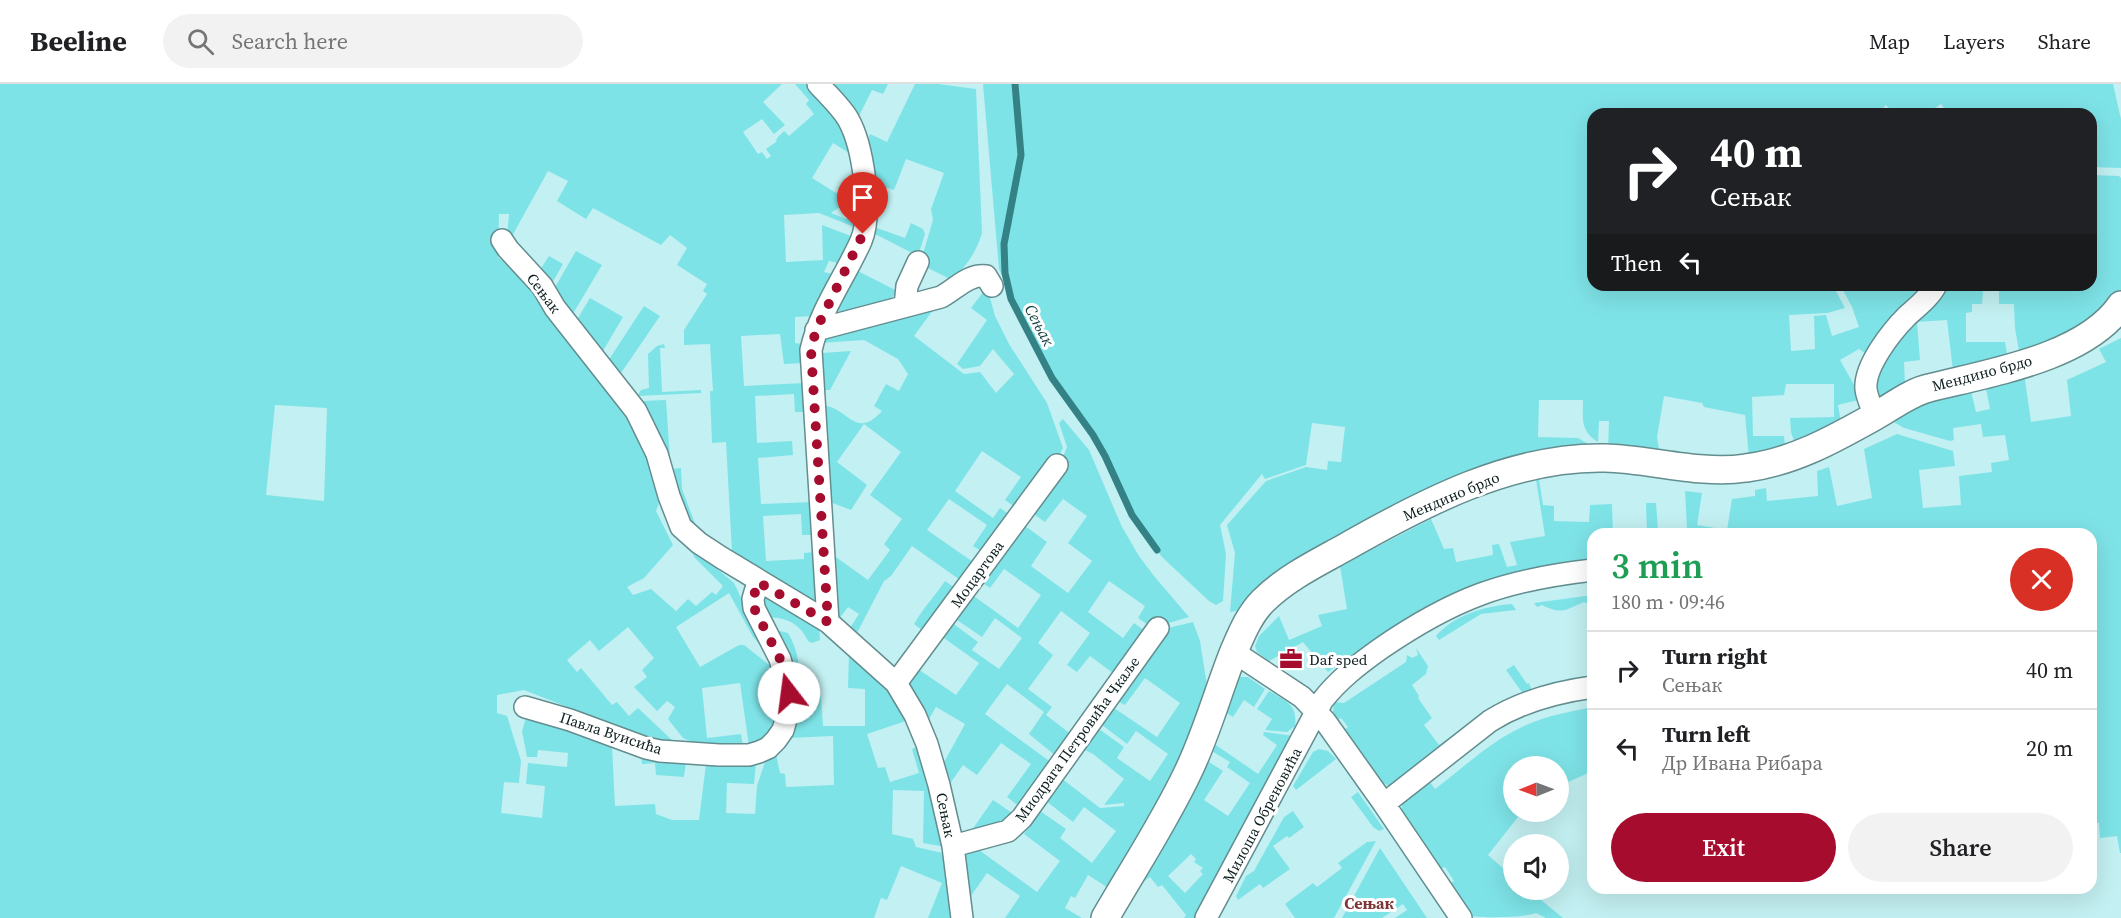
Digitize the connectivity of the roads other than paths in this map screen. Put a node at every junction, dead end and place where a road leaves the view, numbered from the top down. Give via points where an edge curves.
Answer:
1 (818, 84) edge
2 (502, 240) dead end
3 (918, 262) dead end
4 (992, 286) dead end
5 (1931, 291) edge
6 (2121, 305) edge
7 (905, 306) junction
8 (816, 330) junction
9 (1875, 416) junction
10 (1057, 465) dead end
11 (1587, 571) edge
12 (758, 582) junction
13 (828, 622) junction
14 (1158, 628) dead end
15 (1234, 652) junction
16 (896, 683) junction
17 (1587, 688) edge
18 (525, 707) dead end
19 (1317, 711) junction
20 (1384, 804) junction
21 (953, 846) junction
22 (962, 918) edge
23 (1105, 918) edge
24 (1206, 918) edge
25 (1461, 918) edge

1 - 8 street via 848,119 861,150 867,197 862,238
2 - 12 street, Сењак via 542,286 636,411 657,454 681,527
3 - 7 street via 907,286
4 - 7 street via 986,276 972,276 941,297
5 - 9 street via 1892,332 1876,358 1866,390
6 - 9 street, Мендино брдо via 2082,341 2032,361 1923,389
7 - 8 street
8 - 13 street via 811,359
9 - 15 street, Мендино брдо via 1802,454 1747,468 1575,459 1477,483 1382,526 1283,585 1252,615
10 - 16 street, Моцартова
11 - 19 street, Милоша Обреновића via 1506,585 1473,595 1437,613 1354,668 1331,690
12 - 13 street, Сењак
12 - 18 street, Павла Вуисића via 754,608 780,659 789,693 783,730 768,748 748,755 660,751
13 - 16 street, Сењак
14 - 21 street, Миодрага Петровића Чкаље via 1022,818 1008,831
15 - 19 street
15 - 23 street, Мендино брдо via 1185,778
16 - 21 street, Сењак via 927,744
17 - 20 street via 1540,698 1506,711
19 - 20 street
19 - 24 street, Милоша Обреновића
20 - 25 street
21 - 22 street, Сењак

